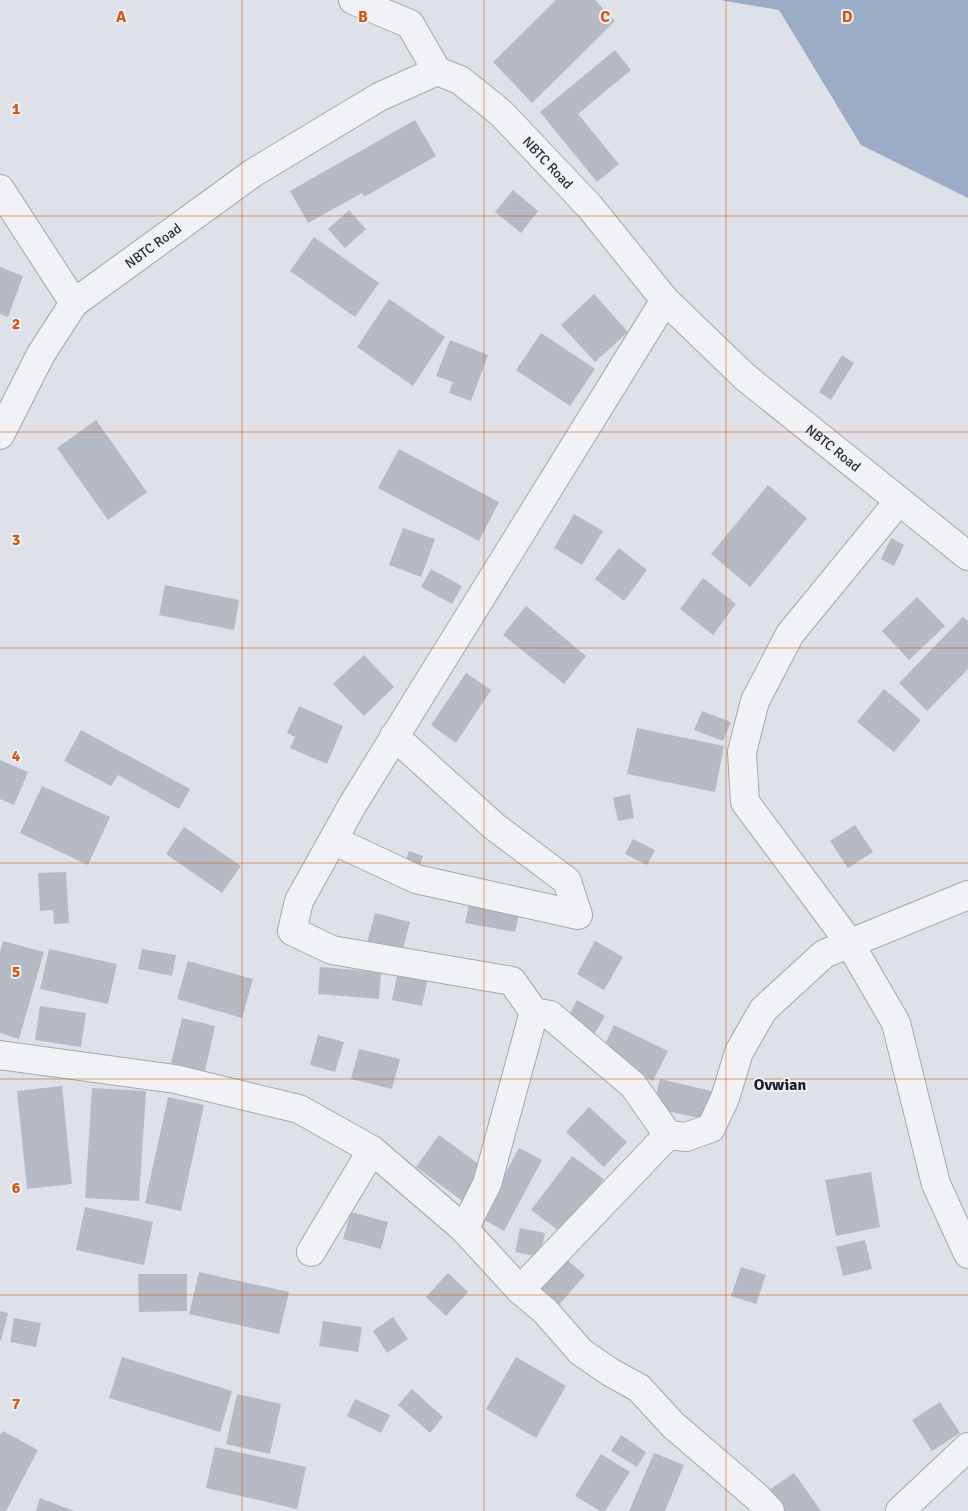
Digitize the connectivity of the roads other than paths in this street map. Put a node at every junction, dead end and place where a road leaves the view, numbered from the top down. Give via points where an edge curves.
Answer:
1 (353, 0) edge
2 (437, 71) junction
3 (0, 189) edge
4 (665, 300) junction
5 (74, 303) junction
6 (0, 435) edge
7 (899, 501) junction
8 (968, 556) edge
9 (394, 736) junction
10 (335, 841) junction
11 (968, 895) edge
12 (849, 942) junction
13 (534, 1012) junction
14 (0, 1055) edge
15 (668, 1135) junction
16 (372, 1150) junction
17 (464, 1229) junction
18 (311, 1252) dead end
19 (968, 1254) edge
20 (520, 1290) junction
21 (968, 1447) edge
22 (770, 1511) edge
23 (900, 1511) edge

1 - 2 street via 410,24
2 - 4 street, NBTC Road via 460,80 501,113 590,207
2 - 5 street, NBTC Road via 378,97 253,174
3 - 5 street
4 - 7 street, NBTC Road via 744,377
4 - 9 street
5 - 6 street via 41,354
7 - 8 street, NBTC Road
7 - 12 street via 790,634 755,701 742,752 745,802
9 - 10 street
9 - 10 street via 496,827 567,881 578,915 416,879
10 - 13 street via 299,902 292,931 332,950 512,981
11 - 12 street
12 - 15 street via 824,954 763,1010 739,1052 726,1098 711,1128 686,1137
12 - 19 street via 896,1023 936,1184
13 - 15 street via 550,1015 632,1085
13 - 17 street via 487,1184
14 - 16 street via 175,1079 298,1109
15 - 20 street
16 - 17 street
16 - 18 street
17 - 20 street
20 - 22 street via 545,1311 581,1352 639,1388 673,1425
21 - 23 street

